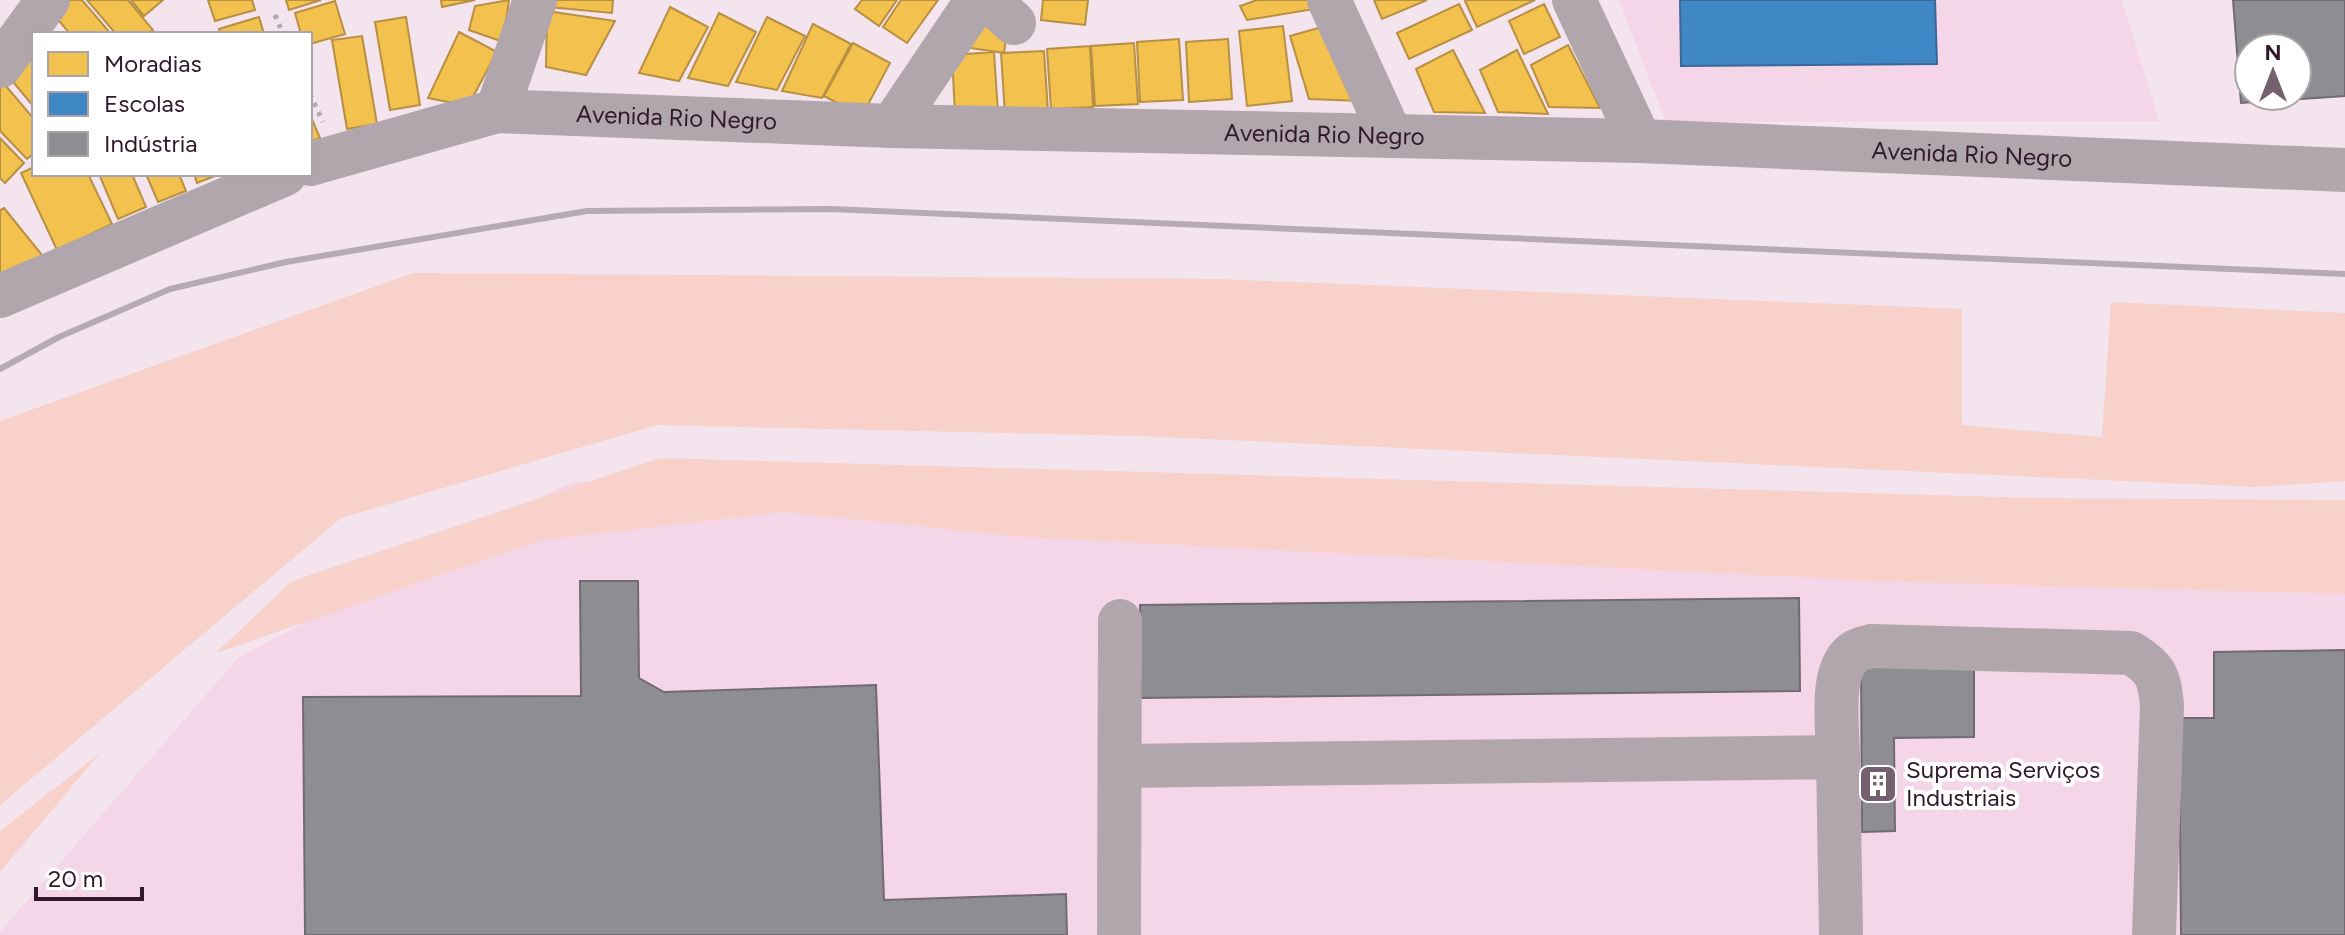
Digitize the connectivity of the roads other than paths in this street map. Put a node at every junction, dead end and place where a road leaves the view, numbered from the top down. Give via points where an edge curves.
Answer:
1 (48, 0) edge
2 (535, 0) edge
3 (977, 0) edge
4 (1329, 0) edge
5 (1574, 0) edge
6 (0, 66) edge
7 (497, 111) junction
8 (892, 126) junction
9 (1391, 136) junction
10 (1640, 141) junction
11 (312, 163) edge
12 (2345, 170) edge
13 (280, 176) edge
14 (0, 296) edge
15 (1120, 621) dead end
16 (1838, 757) junction
17 (1120, 766) junction
18 (1119, 935) edge
19 (1841, 935) edge
20 (2154, 935) edge

1 - 6 street
2 - 7 street
3 - 8 street
4 - 9 street
5 - 10 street
7 - 8 street, Avenida Rio Negro
7 - 11 street, Avenida Rio Negro
8 - 9 street, Avenida Rio Negro
9 - 10 street, Avenida Rio Negro
10 - 12 street, Avenida Rio Negro
13 - 14 street
15 - 17 street
16 - 17 street
16 - 19 street
16 - 20 street via 1838,680 1854,652 1871,646 2131,653 2150,664 2160,682 2162,705
17 - 18 street

